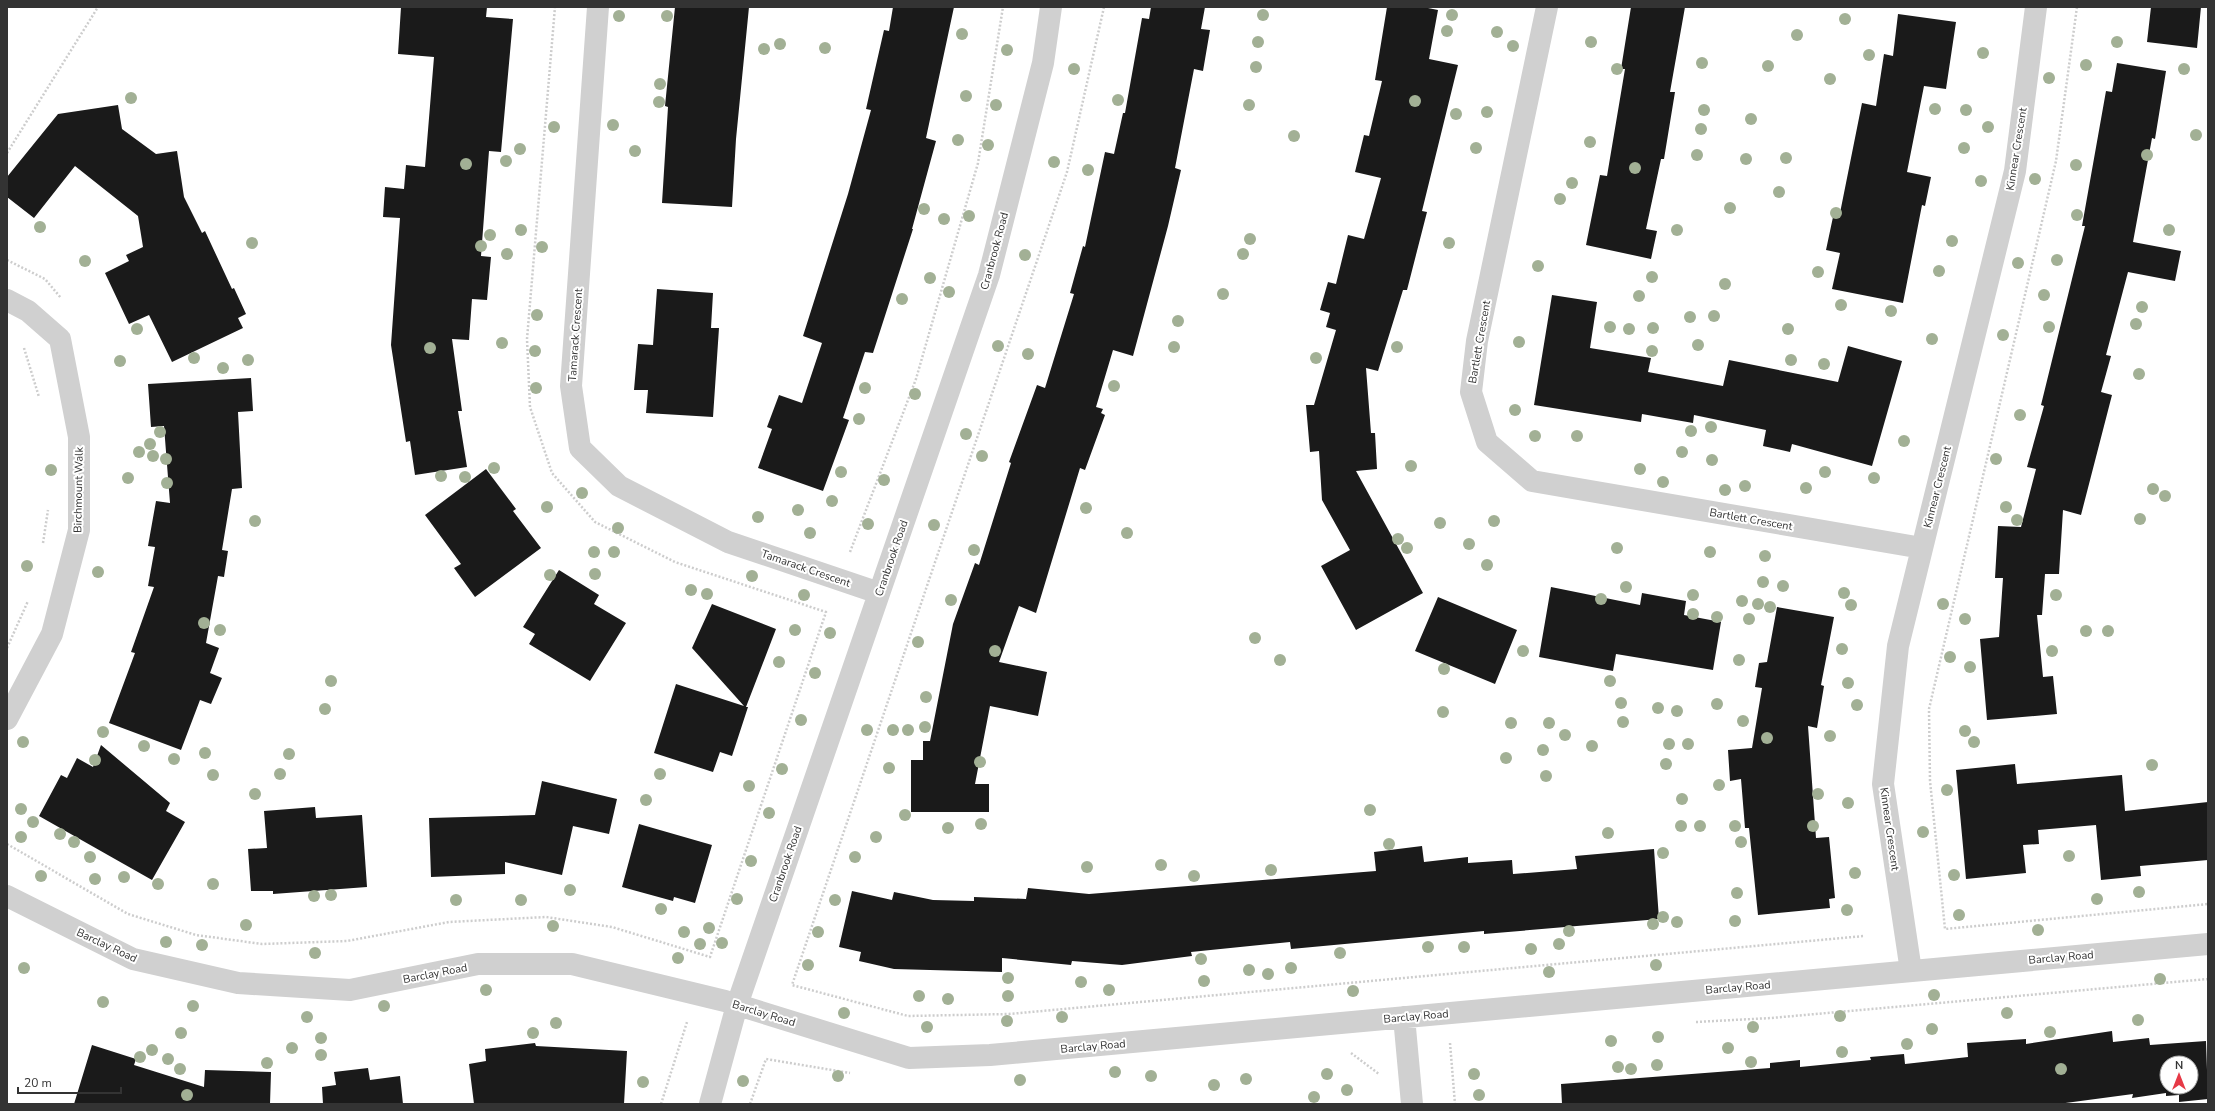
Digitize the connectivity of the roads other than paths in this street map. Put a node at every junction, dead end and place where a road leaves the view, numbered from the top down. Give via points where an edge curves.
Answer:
1 (598, 7) edge
2 (1051, 7) edge
3 (1547, 7) edge
4 (2036, 7) edge
5 (7, 300) edge
6 (1922, 548) junction
7 (879, 593) junction
8 (7, 720) edge
9 (7, 896) edge
10 (2208, 944) edge
11 (1911, 971) junction
12 (737, 1005) junction
13 (1404, 1017) junction
14 (710, 1104) edge
15 (1412, 1104) edge

1 - 7 street, Tamarack Crescent via 571,386 580,448 619,486 728,542
2 - 7 street, Cranbrook Road via 1043,63 989,275
3 - 6 street, Bartlett Crescent via 1477,341 1471,392 1487,442 1532,481
4 - 6 street, Kinnear Crescent via 2015,171
5 - 8 street, Birchmount Walk via 28,310 60,339 79,437 79,530 52,634
6 - 11 street, Kinnear Crescent via 1898,646 1883,784
7 - 12 street, Cranbrook Road
9 - 12 street, Barclay Road via 133,959 238,984 350,990 478,964 572,964
10 - 11 street, Barclay Road
11 - 13 street, Barclay Road
12 - 13 street, Barclay Road via 909,1058 990,1055
12 - 14 street, Cranbrook Road
13 - 15 street

